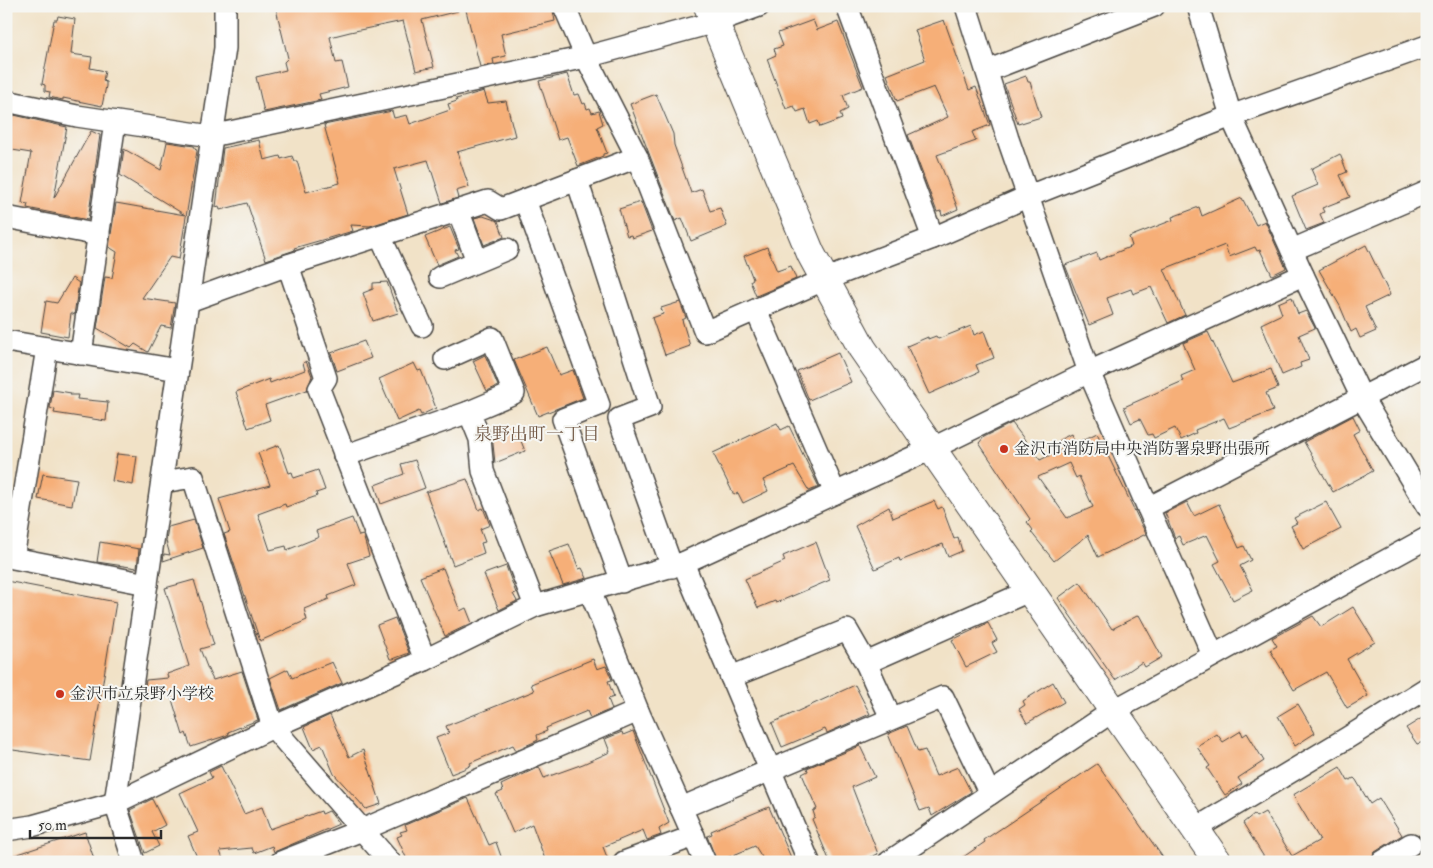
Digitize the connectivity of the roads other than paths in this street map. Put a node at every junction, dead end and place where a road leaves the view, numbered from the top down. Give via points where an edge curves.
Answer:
1 (225, 6) edge
2 (564, 6) edge
3 (759, 6) edge
4 (847, 6) edge
5 (966, 6) edge
6 (1154, 6) edge
7 (1198, 6) edge
8 (711, 14) edge
9 (1427, 46) edge
10 (586, 57) junction
11 (987, 71) junction
12 (6, 101) edge
13 (1231, 116) junction
14 (115, 122) junction
15 (211, 136) junction
16 (637, 157) junction
17 (577, 180) junction
18 (1427, 192) edge
19 (1029, 196) junction
20 (525, 200) junction
21 (458, 210) junction
22 (6, 217) edge
23 (99, 235) junction
24 (380, 236) junction
25 (933, 238) junction
26 (507, 249) dead end
27 (1292, 250) junction
28 (477, 261) junction
29 (288, 265) junction
30 (1303, 275) junction
31 (440, 277) dead end
32 (826, 279) junction
33 (189, 301) junction
34 (756, 310) junction
35 (422, 326) dead end
36 (6, 341) edge
37 (46, 348) junction
38 (81, 354) junction
39 (445, 359) dead end
40 (1427, 364) edge
41 (178, 370) junction
42 (1088, 372) junction
43 (1362, 398) junction
44 (600, 405) junction
45 (469, 412) junction
46 (619, 420) junction
47 (931, 449) junction
48 (344, 456) junction
49 (16, 477) edge
50 (163, 482) junction
51 (835, 493) junction
52 (1427, 506) edge
53 (1148, 508) junction
54 (1427, 538) edge
55 (677, 565) junction
56 (622, 582) junction
57 (147, 584) junction
58 (590, 591) junction
59 (1029, 591) junction
60 (535, 606) junction
61 (1212, 655) junction
62 (425, 660) junction
63 (866, 663) junction
64 (731, 677) junction
65 (1427, 688) edge
66 (638, 711) junction
67 (1113, 711) junction
68 (891, 718) junction
69 (273, 727) junction
70 (770, 769) junction
71 (990, 794) junction
72 (114, 803) junction
73 (681, 808) junction
74 (1195, 829) junction
75 (6, 830) edge
76 (362, 830) junction
77 (694, 836) junction
78 (1410, 844) dead end
79 (134, 862) edge
80 (281, 862) edge
81 (390, 862) edge
82 (624, 862) edge
83 (705, 862) edge
84 (809, 862) edge
85 (889, 862) edge
86 (1218, 862) edge
87 (1382, 862) edge

1 - 15 street via 225,48
2 - 10 street
3 - 8 street
4 - 25 street
5 - 11 street
6 - 11 street
7 - 13 street
8 - 10 street
8 - 32 street via 811,254
9 - 13 street
10 - 15 street
10 - 16 street
11 - 19 street
12 - 14 street
13 - 19 street
13 - 27 street
14 - 15 street
14 - 23 street
15 - 33 street
16 - 17 street
16 - 34 street via 705,332
17 - 20 street
17 - 46 street via 650,407
18 - 27 street
19 - 25 street
19 - 42 street
20 - 21 street via 501,209 488,201
20 - 44 street
21 - 24 street
21 - 28 street
22 - 23 street
23 - 38 street
24 - 29 street
24 - 35 street
25 - 32 street
26 - 28 street
27 - 30 street
28 - 31 street
29 - 33 street
29 - 48 street via 326,378 319,390
30 - 42 street
30 - 43 street
32 - 34 street
32 - 47 street via 862,348
33 - 41 street
34 - 51 street
36 - 37 street
37 - 38 street
37 - 49 street
38 - 41 street
39 - 45 street via 492,338 514,393
40 - 43 street
41 - 50 street
42 - 47 street
42 - 53 street
43 - 52 street
43 - 53 street
44 - 46 street
44 - 56 street via 563,419
45 - 48 street
45 - 60 street via 480,439 483,471
46 - 55 street
47 - 51 street
47 - 59 street
48 - 62 street
49 - 57 street via 13,558
50 - 57 street
50 - 69 street via 193,477
51 - 55 street
53 - 61 street
54 - 61 street
55 - 56 street
55 - 64 street
56 - 58 street
57 - 72 street
58 - 60 street
58 - 66 street
59 - 63 street
59 - 67 street
60 - 62 street
61 - 67 street
62 - 69 street
63 - 64 street via 847,630
63 - 68 street
64 - 70 street
65 - 74 street
66 - 73 street
66 - 76 street
67 - 71 street
67 - 74 street
68 - 70 street
68 - 71 street via 943,697
69 - 72 street
69 - 76 street
70 - 73 street
70 - 84 street
71 - 85 street
72 - 75 street
72 - 79 street
73 - 77 street
74 - 86 street
76 - 80 street
76 - 81 street
77 - 82 street
77 - 83 street
78 - 87 street

